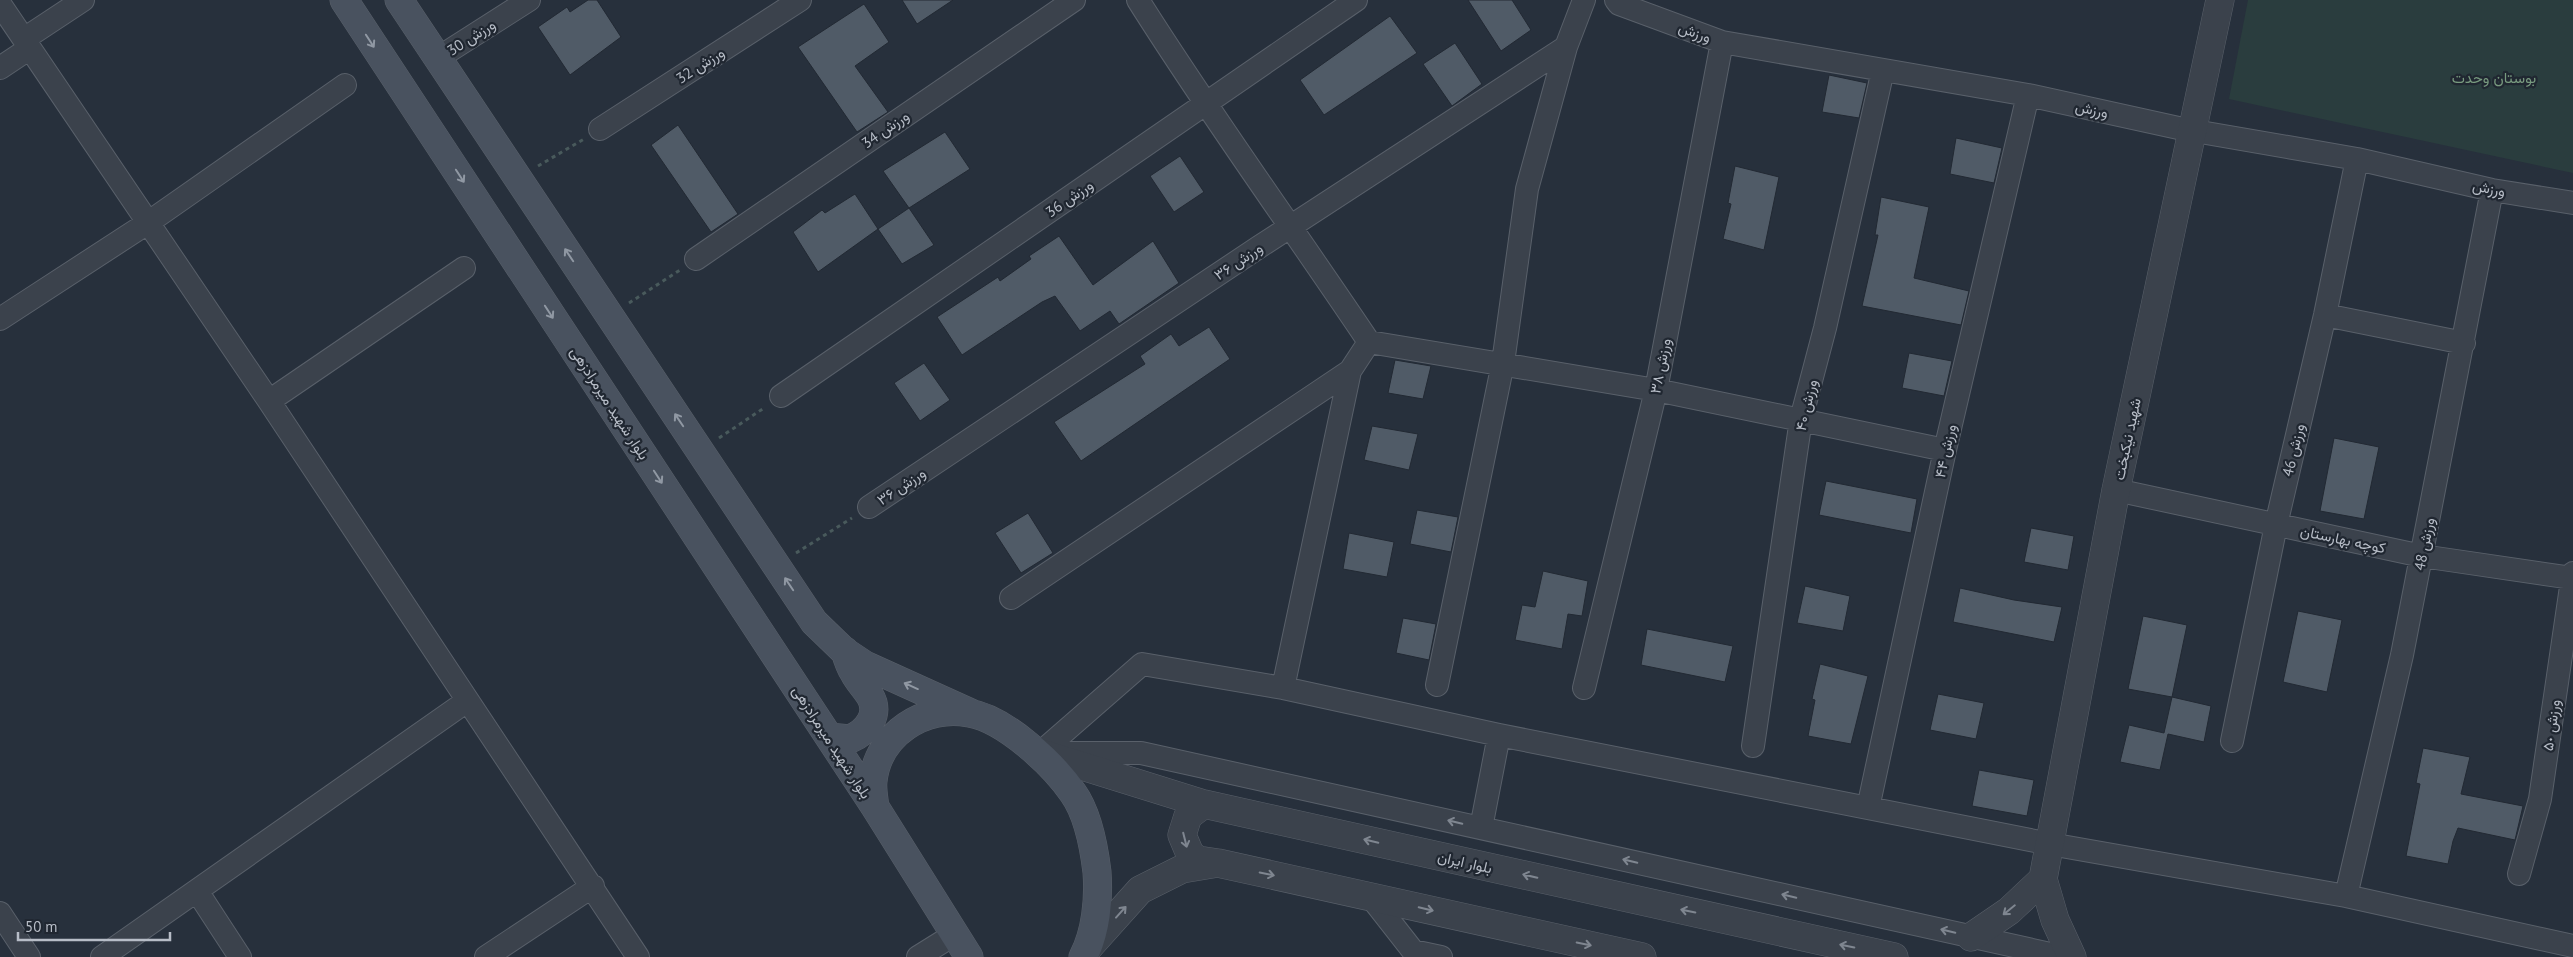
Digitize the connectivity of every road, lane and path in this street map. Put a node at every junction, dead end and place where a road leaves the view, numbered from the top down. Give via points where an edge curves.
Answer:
1 (84, 0) edge
2 (344, 0) edge
3 (399, 0) edge
4 (529, 0) edge
5 (800, 0) edge
6 (1138, 0) edge
7 (1356, 0) edge
8 (1584, 0) edge
9 (1616, 0) edge
10 (2220, 0) edge
11 (0, 4) edge
12 (1060, 4) edge
13 (1722, 42) junction
14 (27, 44) junction
15 (1566, 47) junction
16 (438, 58) junction
17 (0, 68) edge
18 (1883, 70) junction
19 (345, 85) dead end
20 (2028, 95) junction
21 (1204, 104) junction
22 (600, 129) joint
23 (2193, 131) junction
24 (2357, 159) junction
25 (518, 178) junction
26 (2492, 190) junction
27 (2573, 203) edge
28 (149, 222) junction
29 (1291, 227) junction
30 (696, 259) joint
31 (464, 268) dead end
32 (2325, 315) junction
33 (610, 316) junction
34 (0, 319) edge
35 (1369, 342) junction
36 (2464, 343) junction
37 (1503, 363) junction
38 (1350, 371) junction
39 (1656, 390) junction
40 (782, 396) joint
41 (269, 401) junction
42 (1801, 419) junction
43 (1945, 450) junction
44 (700, 451) junction
45 (2116, 490) junction
46 (869, 507) joint
47 (2276, 525) junction
48 (2422, 556) junction
49 (777, 566) junction
50 (2572, 575) edge
51 (1011, 598) dead end
52 (844, 651) junction
53 (1437, 685) dead end
54 (1283, 688) junction
55 (1584, 688) dead end
56 (467, 702) junction
57 (971, 713) junction
58 (1499, 735) junction
59 (829, 737) junction
60 (2232, 741) dead end
61 (1752, 746) dead end
62 (1040, 753) junction
63 (1204, 804) junction
64 (875, 807) junction
65 (1868, 808) junction
66 (1481, 828) junction
67 (2050, 844) junction
68 (1218, 863) junction
69 (2519, 874) dead end
70 (2043, 879) junction
71 (593, 886) junction
72 (197, 891) junction
73 (1370, 896) junction
74 (2346, 896) junction
75 (0, 913) edge
76 (955, 934) junction
77 (1971, 937) junction
78 (2573, 946) edge
79 (1085, 952) edge
80 (29, 957) edge
81 (102, 957) edge
82 (240, 957) edge
83 (486, 957) edge
84 (638, 957) edge
85 (918, 957) edge
86 (969, 957) edge
87 (1441, 957) edge
88 (1642, 957) edge
89 (1894, 957) edge
90 (2064, 957) edge
91 (2072, 957) edge

1 - 14 street
2 -> 59 main road, بلوار شهید میرمرادزهی
3 - 16 main road
4 - 16 street, ورزش 30
5 - 22 street, ورزش 32
6 - 21 street
7 - 21 street, ورزش 36
8 - 15 street
9 - 13 street, ورزش via 1619,4
10 - 23 street, شهید نیکبخت
11 - 14 street
12 - 30 street, ورزش 34
13 - 18 street, ورزش
13 - 39 street, ورزش ۳۸
14 - 17 street
14 - 28 street
15 - 29 street, ورزش ۳۶
15 - 37 street via 1527,189
16 - 25 main road
18 - 20 street, ورزش
18 - 42 street, ورزش ۴۰ via 1826,328
19 - 28 street
20 - 23 street, ورزش
20 - 43 street, ورزش ۴۴
21 - 29 street
21 - 40 street, ورزش 36
22 - 25 path
23 - 24 street, ورزش
23 - 45 street, شهید نیکبخت
24 - 26 street, ورزش
24 - 32 street, ورزش 46
33 -> 25 main road
26 - 27 street, ورزش
26 - 36 street, ورزش 48
28 - 34 street
28 - 41 street
29 - 35 street
29 - 46 street, ورزش ۳۶
30 - 33 path
31 - 41 street
32 - 36 street
32 - 47 street, ورزش 46
44 -> 33 main road
35 - 37 street
35 - 38 street
36 - 48 street, ورزش 48
37 - 39 street
37 - 53 street
38 - 51 street
38 - 54 street
39 - 42 street
39 - 55 street, ورزش ۳۸
40 - 44 path
41 - 56 street
42 - 43 street
42 - 61 street, ورزش ۴۰
43 - 65 street, ورزش ۴۴
44 - 49 main road
45 - 47 street, کوچه بهارستان
45 - 67 street, شهید نیکبخت
46 - 49 path
47 - 48 street, کوچه بهارستان
47 - 60 street, ورزش 46
48 - 50 street, کوچه بهارستان
48 - 74 street, ورزش 48
52 -> 49 main road via 814,622
50 - 69 street, ورزش ۵٠ via 2540,799
57 -> 52 main road via 865,665
52 - 59 main road via 853,673 871,697 873,718 868,728 850,739
54 - 58 street
54 - 62 street via 1142,664
56 - 71 street
56 - 72 street
57 - 62 main road via 996,724
57 - 64 main road via 944,710 918,718 896,733 881,755 873,781
58 - 65 street
58 - 66 street
59 - 64 main road, بلوار شهید میرمرادزهی
62 - 63 street, بلوار ایران
66 -> 62 street via 1141,753
62 - 79 main road via 1074,794 1094,843 1099,896
63 -> 68 street via 1188,816 1182,835 1190,854 1198,860
89 -> 63 street, بلوار ایران
64 - 76 main road, بلوار شهید میرمرادزهی
65 - 67 street
77 -> 66 street
67 - 70 street, شهید نیکبخت
67 - 74 street
68 -> 73 street
79 -> 68 street via 1140,890 1182,869
70 -> 77 street via 2009,911
70 - 91 street via 2055,920
71 - 83 street
71 - 84 street
72 - 81 street
72 - 82 street
73 - 87 street via 1413,951
73 -> 88 street
74 - 78 street
75 - 80 street
76 - 85 street
76 - 86 main road, بلوار شهید میرمرادزهی
77 - 90 street

